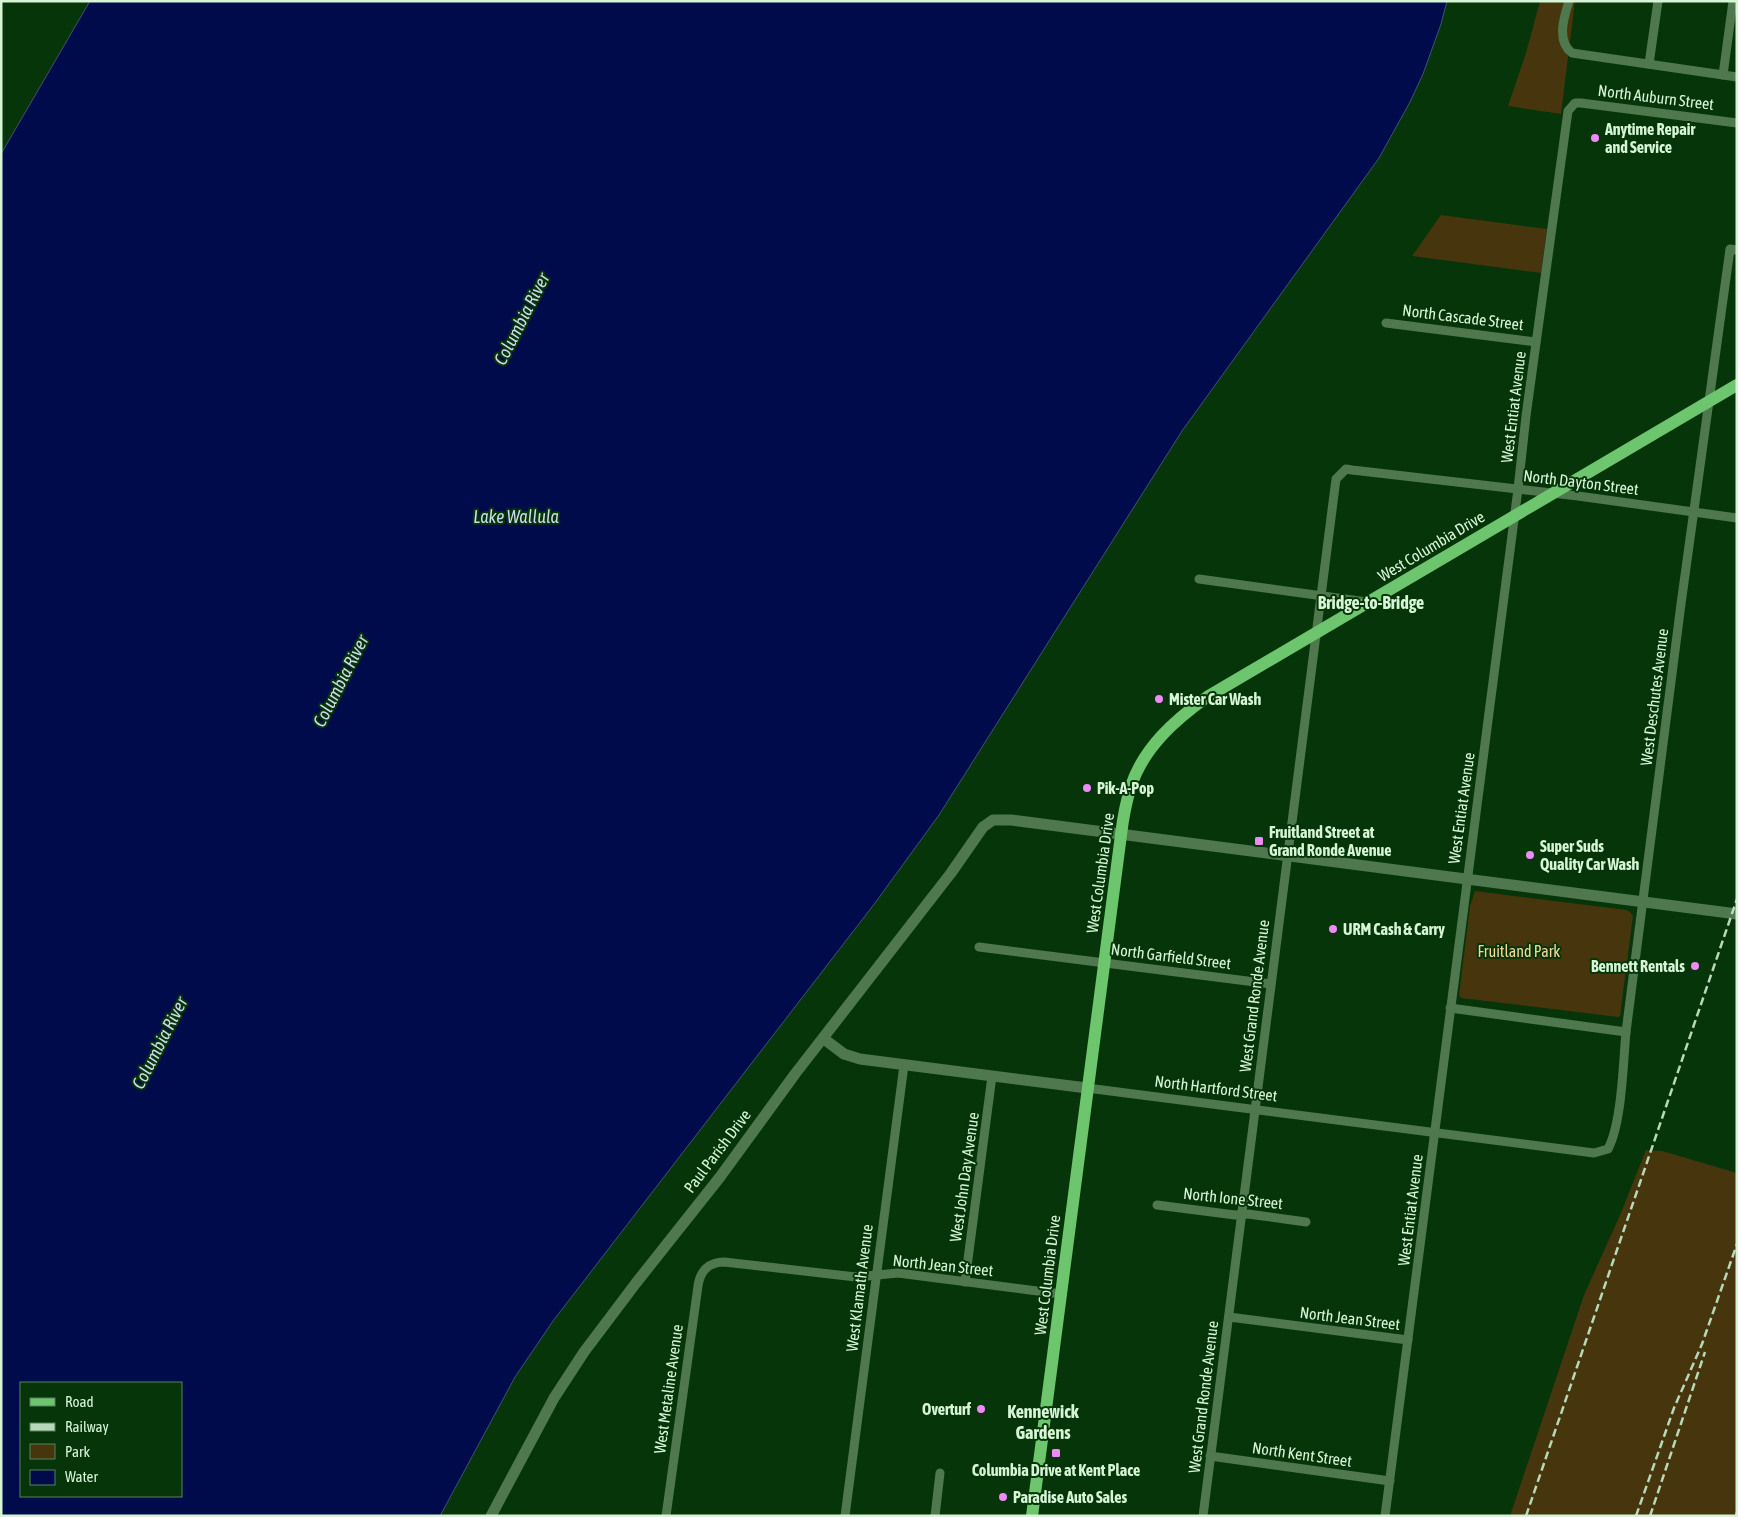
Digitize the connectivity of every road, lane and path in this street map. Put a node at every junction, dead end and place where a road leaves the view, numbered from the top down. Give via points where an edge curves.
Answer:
1 (1569, 1) edge
2 (1658, 1) edge
3 (1733, 1) edge
4 (1649, 64) junction
5 (1723, 75) junction
6 (1737, 77) edge
7 (1572, 106) joint
8 (1737, 123) edge
9 (1734, 249) edge
10 (1386, 323) dead end
11 (1536, 342) junction
12 (1737, 385) edge
13 (1710, 401) junction
14 (1336, 479) joint
15 (1518, 489) junction
16 (1552, 493) junction
17 (1694, 512) junction
18 (1514, 516) junction
19 (1737, 518) edge
20 (1199, 579) dead end
21 (1321, 596) junction
22 (1367, 602) junction
23 (1316, 632) junction
24 (1121, 835) junction
25 (1287, 856) junction
26 (1466, 880) junction
27 (1643, 902) junction
28 (1737, 914) edge
29 (979, 947) dead end
30 (1104, 962) junction
31 (1271, 984) junction
32 (1450, 1008) junction
33 (1626, 1032) junction
34 (824, 1039) junction
35 (904, 1065) junction
36 (992, 1076) junction
37 (1087, 1088) junction
38 (1255, 1110) junction
39 (1435, 1133) junction
40 (1608, 1148) joint
41 (1157, 1205) dead end
42 (1241, 1215) junction
43 (1306, 1222) dead end
44 (705, 1268) joint
45 (876, 1275) junction
46 (965, 1282) junction
47 (1061, 1294) junction
48 (1229, 1317) junction
49 (1408, 1340) junction
50 (1210, 1456) junction
51 (940, 1473) dead end
52 (1390, 1481) junction
53 (1032, 1515) edge
54 (491, 1516) edge
55 (666, 1516) edge
56 (845, 1516) edge
57 (935, 1516) edge
58 (1203, 1516) edge
59 (1385, 1516) edge

1 - 4 street via 1562,32 1572,53
2 - 4 street
3 - 5 street
4 - 5 street
5 - 6 street
7 - 8 street, North Auburn Street via 1581,103
7 - 11 street, West Entiat Avenue via 1566,119
9 - 13 street, West Deschutes Avenue
10 - 11 street, North Cascade Street
11 - 15 street, West Entiat Avenue
12 - 13 main road, West Columbia Drive
13 - 16 main road, West Columbia Drive
13 - 17 street, West Deschutes Avenue
14 - 15 street, North Dayton Street via 1346,469
14 - 21 street, West Grand Ronde Avenue
15 - 16 street, North Dayton Street
15 - 18 street, West Entiat Avenue
16 - 17 street, North Dayton Street
16 - 18 main road, West Columbia Drive
17 - 19 street, North Dayton Street
17 - 27 street, West Deschutes Avenue
18 - 22 main road, West Columbia Drive
18 - 26 street, West Entiat Avenue
20 - 21 street
21 - 22 street
21 - 23 street, West Grand Ronde Avenue
22 - 23 main road, West Columbia Drive
23 - 24 main road, West Columbia Drive via 1207,697 1168,728 1142,761 1126,805
23 - 25 street, West Grand Ronde Avenue
24 - 25 street
24 - 30 main road, West Columbia Drive
24 - 34 street, Paul Parish Drive via 1004,819 991,821 980,831
25 - 26 street
25 - 31 street, West Grand Ronde Avenue
26 - 27 street
26 - 32 street, West Entiat Avenue
27 - 28 street
27 - 33 street, West Deschutes Avenue
29 - 30 street, North Garfield Street
30 - 31 street, North Garfield Street
30 - 37 main road, West Columbia Drive
31 - 38 street, West Grand Ronde Avenue
32 - 33 street
32 - 39 street, West Entiat Avenue
33 - 40 street, West Deschutes Avenue via 1618,1107
34 - 35 street, North Hartford Street via 855,1058
34 - 54 street, Paul Parish Drive via 575,1366 554,1398
35 - 36 street, North Hartford Street
35 - 45 street, West Klamath Avenue
36 - 37 street, North Hartford Street
36 - 46 street, West John Day Avenue
37 - 38 street, North Hartford Street
37 - 47 main road, West Columbia Drive
38 - 39 street, North Hartford Street
38 - 42 street, West Grand Ronde Avenue
39 - 40 street, North Hartford Street via 1594,1153
39 - 49 street, West Entiat Avenue
41 - 42 street, North Ione Street
42 - 43 street, North Ione Street
42 - 48 street, West Grand Ronde Avenue
44 - 45 street, North Jean Street via 724,1262 856,1277
44 - 55 street, West Metaline Avenue via 698,1286
45 - 46 street, North Jean Street via 898,1273
45 - 56 street, West Klamath Avenue
46 - 47 street, North Jean Street
47 - 53 main road, West Columbia Drive
48 - 49 street, North Jean Street
48 - 50 street, West Grand Ronde Avenue
49 - 52 street, West Entiat Avenue
50 - 52 street, North Kent Street
50 - 58 street, West Grand Ronde Avenue
51 - 57 street
52 - 59 street, West Entiat Avenue

